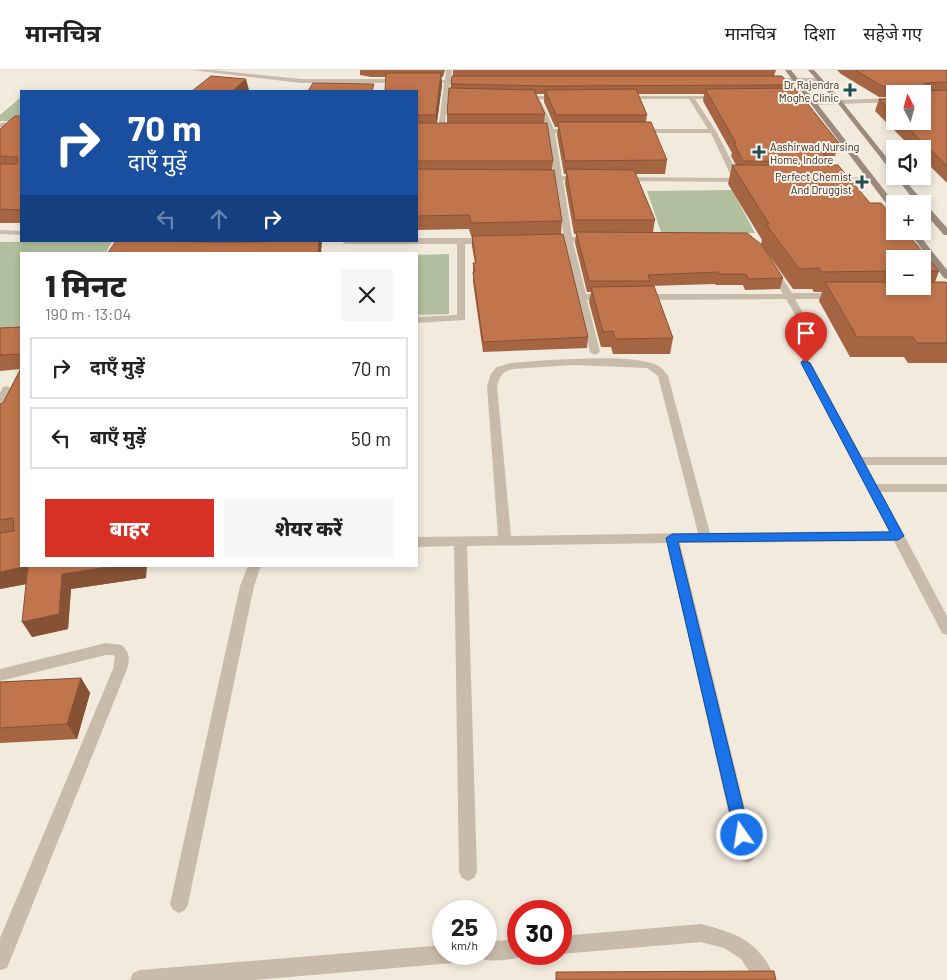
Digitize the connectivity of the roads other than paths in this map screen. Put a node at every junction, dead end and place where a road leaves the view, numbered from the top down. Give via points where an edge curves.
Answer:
1 (195, 70) edge
2 (449, 70) edge
3 (788, 70) edge
4 (812, 70) edge
5 (400, 74) edge
6 (766, 80) edge
7 (796, 80) junction
8 (820, 80) junction
9 (397, 81) junction
10 (407, 81) edge
11 (417, 82) edge
12 (446, 82) junction
13 (475, 82) edge
14 (544, 90) edge
15 (444, 96) junction
16 (453, 96) edge
17 (798, 96) edge
18 (808, 96) junction
19 (730, 97) edge
20 (518, 98) edge
21 (541, 98) junction
22 (565, 98) edge
23 (614, 98) edge
24 (691, 98) junction
25 (886, 100) edge
26 (812, 103) junction
27 (840, 103) junction
28 (20, 123) edge
29 (0, 124) edge
30 (551, 130) junction
31 (579, 130) edge
32 (433, 131) edge
33 (441, 131) junction
34 (450, 131) edge
35 (523, 131) edge
36 (627, 131) edge
37 (713, 131) junction
38 (886, 162) edge
39 (530, 178) edge
40 (558, 178) junction
41 (588, 178) edge
42 (608, 178) edge
43 (872, 179) junction
44 (737, 180) junction
45 (756, 180) edge
46 (824, 180) edge
47 (905, 185) edge
48 (914, 195) edge
49 (886, 197) edge
50 (931, 214) edge
51 (0, 232) edge
52 (20, 233) edge
53 (947, 233) edge
54 (607, 238) edge
55 (568, 239) junction
56 (539, 240) edge
57 (919, 240) edge
58 (500, 241) edge
59 (461, 242) junction
60 (346, 243) edge
61 (767, 259) edge
62 (947, 276) edge
63 (791, 296) junction
64 (849, 296) edge
65 (582, 297) junction
66 (418, 320) edge
67 (818, 347) dead end
68 (594, 352) dead end
69 (806, 363) dead end
70 (8, 389) edge
71 (0, 405) edge
72 (947, 460) edge
73 (859, 461) junction
74 (874, 488) junction
75 (947, 488) edge
76 (898, 536) junction
77 (672, 538) junction
78 (705, 538) junction
79 (460, 541) junction
80 (505, 541) junction
81 (418, 542) edge
82 (255, 567) edge
83 (947, 629) edge
84 (0, 675) edge
85 (747, 854) dead end
86 (468, 872) dead end
87 (179, 904) dead end
88 (572, 944) edge
89 (432, 956) edge
90 (0, 961) edge
91 (140, 980) edge
92 (766, 980) edge

1 - 9 street via 300,83 331,78
2 - 12 street
3 - 7 main road
4 - 8 main road
5 - 9 street
6 - 7 street
7 - 8 street
7 - 18 main road
8 - 27 main road
9 - 10 street
11 - 12 street
12 - 13 street
12 - 15 street
14 - 21 street
15 - 16 street
15 - 33 street
17 - 18 street
18 - 26 main road
19 - 24 street
20 - 21 street
21 - 22 street
21 - 30 street
23 - 24 street
24 - 37 street
25 - 27 street
26 - 27 street
26 - 43 main road
27 - 38 main road
28 - 29 street
30 - 31 street
30 - 35 street
30 - 40 street
32 - 33 street
33 - 34 street
36 - 37 street
37 - 44 street
39 - 40 street
40 - 41 street
40 - 55 street
42 - 44 street
43 - 46 street
43 - 49 main road
44 - 45 street
47 - 48 main road
50 - 53 main road
51 - 52 street
54 - 55 street
55 - 56 street
55 - 65 street
57 - 62 main road
58 - 59 street
59 - 60 street
59 - 66 street via 462,318
61 - 63 street
63 - 64 street
63 - 65 street
63 - 67 street
65 - 68 street
69 - 73 street
70 - 71 street
72 - 73 street
73 - 74 street
74 - 75 street
74 - 76 street
76 - 78 street
76 - 83 street
77 - 78 street
77 - 80 street
77 - 85 street
78 - 80 street via 660,371 646,365 572,363 509,366 499,370 494,377 492,386
79 - 80 street
79 - 81 street
79 - 86 street
82 - 87 street via 247,586
84 - 90 street via 100,650 117,649 124,656
88 - 92 street via 701,933 728,940 748,952
89 - 91 street

